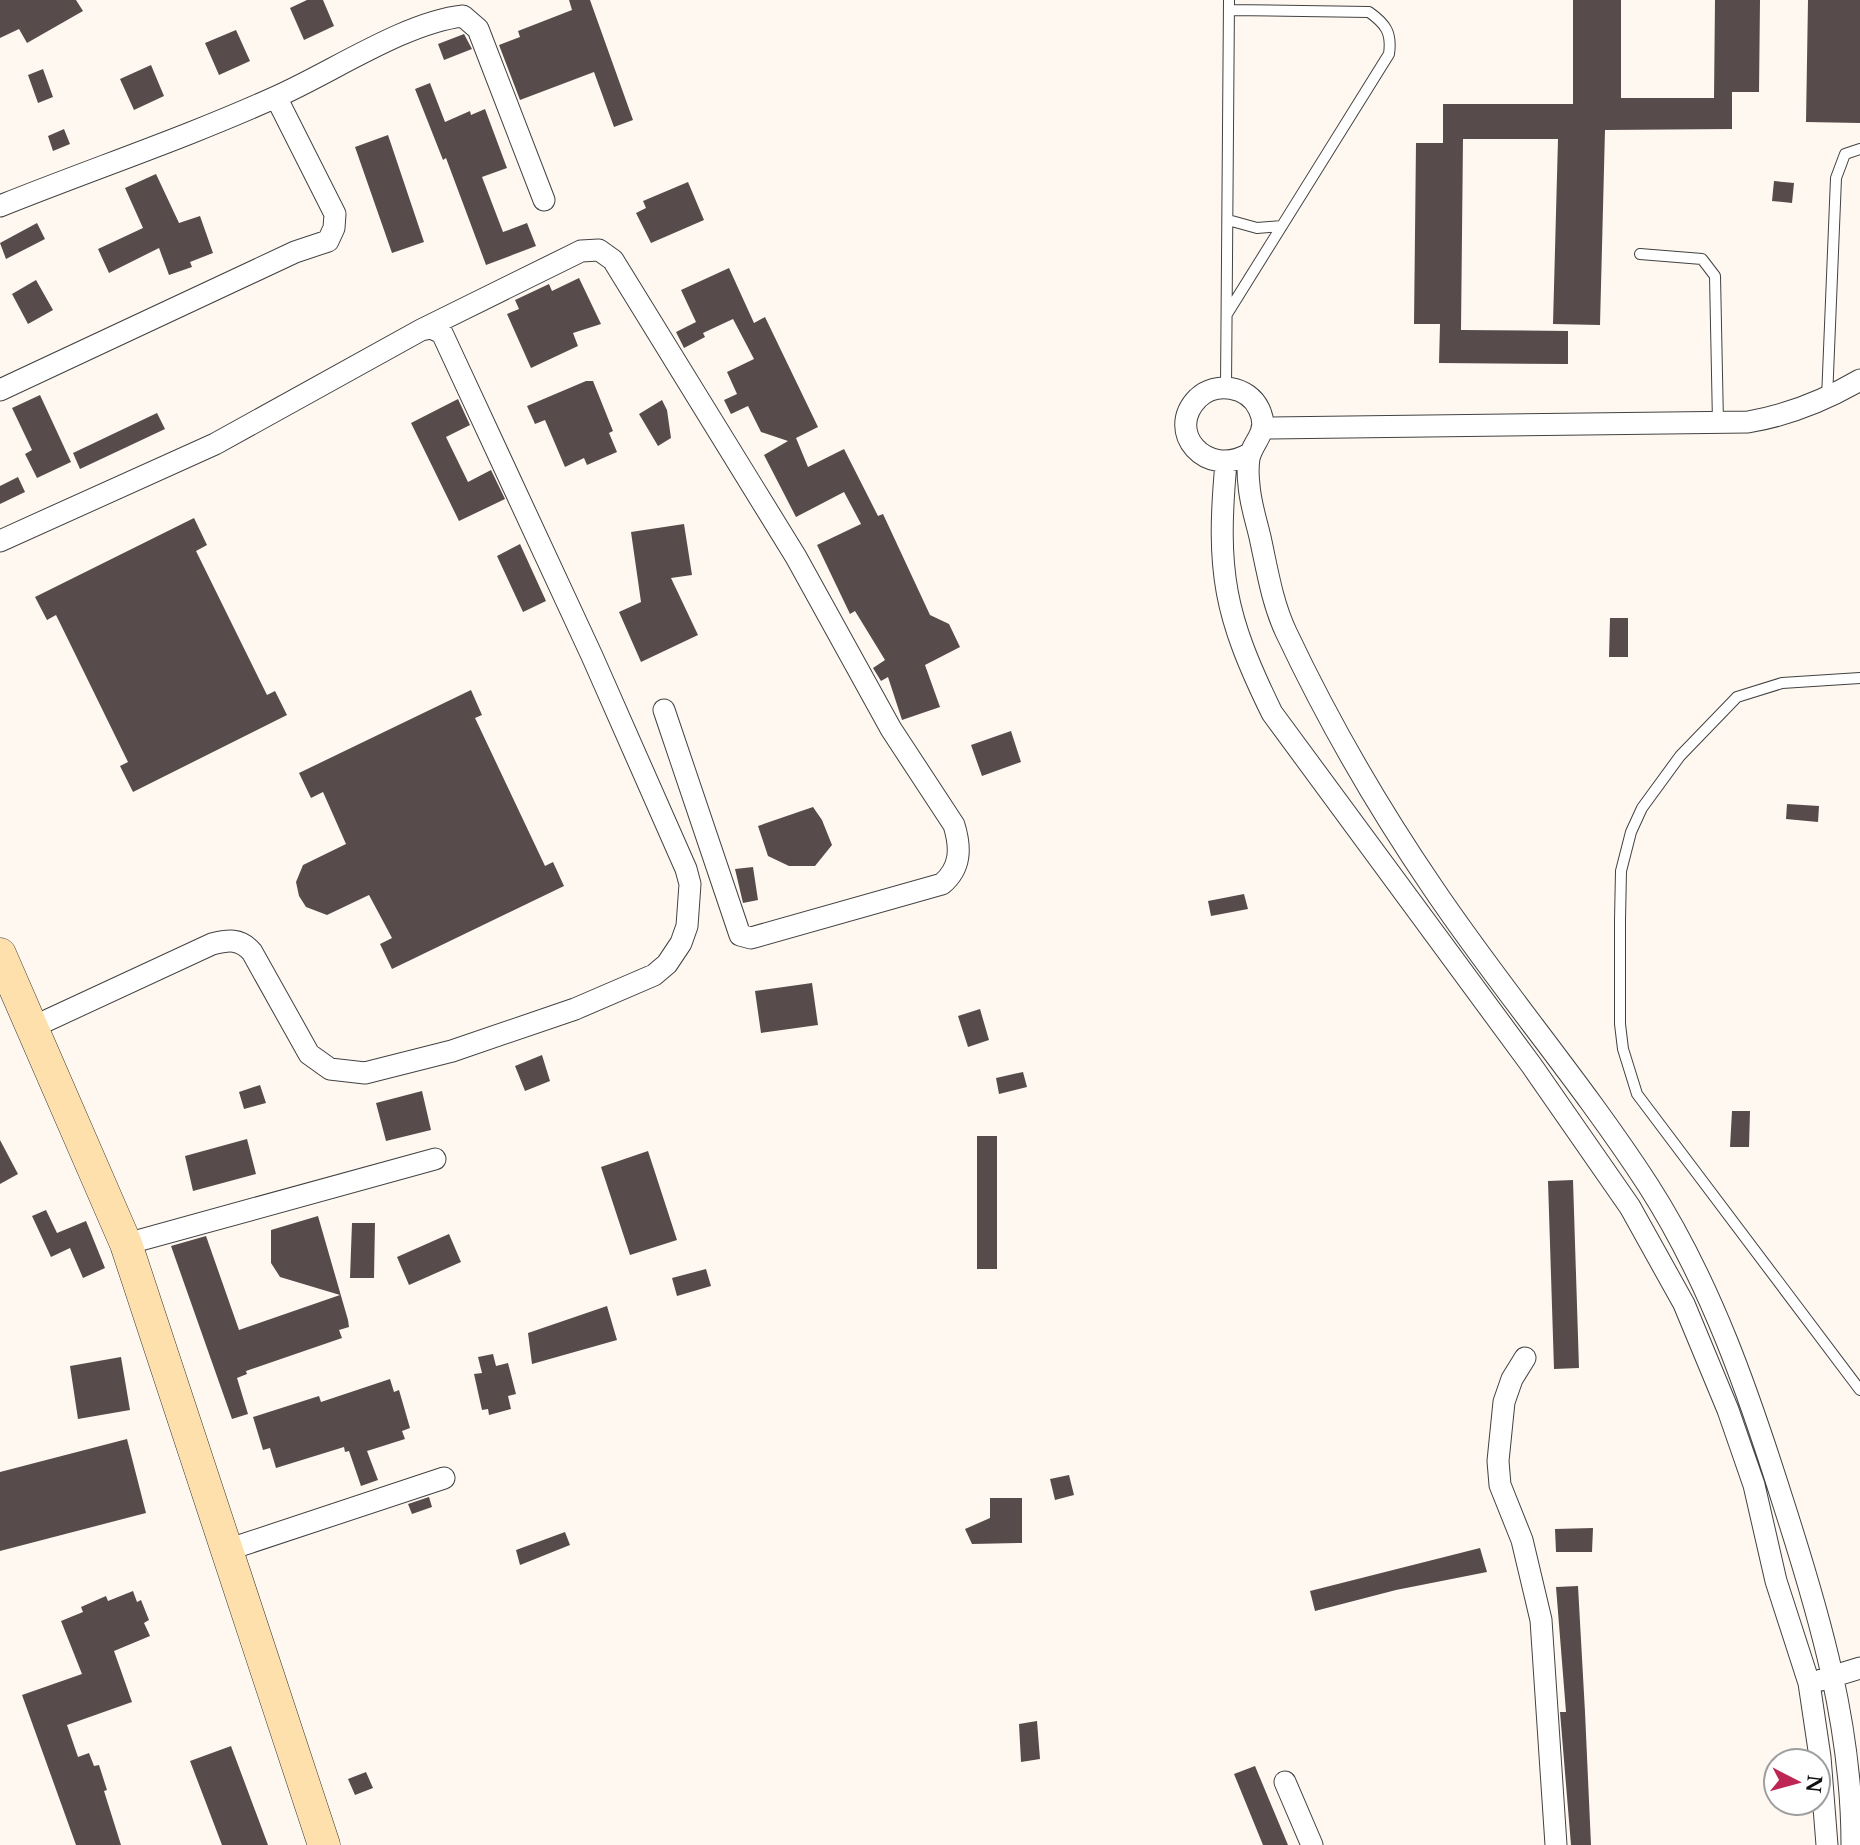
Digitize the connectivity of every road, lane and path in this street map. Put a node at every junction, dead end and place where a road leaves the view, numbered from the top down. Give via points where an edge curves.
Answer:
1 (1229, 5) edge
2 (276, 97) junction
3 (1860, 149) edge
4 (544, 200) dead end
5 (0, 205) edge
6 (1228, 220) junction
7 (1282, 226) junction
8 (1640, 254) dead end
9 (1227, 314) junction
10 (421, 330) junction
11 (1860, 380) edge
12 (1226, 388) junction
13 (0, 390) edge
14 (1827, 399) junction
15 (1718, 423) junction
16 (1262, 428) junction
17 (1250, 454) junction
18 (1226, 463) junction
19 (0, 541) edge
20 (1860, 678) edge
21 (664, 710) dead end
22 (3, 970) edge
23 (33, 1027) junction
24 (435, 1159) dead end
25 (126, 1244) junction
26 (1525, 1358) dead end
27 (1860, 1390) edge
28 (444, 1478) dead end
29 (227, 1550) junction
30 (1860, 1668) edge
31 (1834, 1677) junction
32 (1809, 1683) junction
33 (1285, 1782) dead end
34 (324, 1845) edge
35 (1312, 1845) edge
36 (1556, 1845) edge
37 (1827, 1845) edge
38 (1852, 1845) edge

1 - 6 lane
1 - 7 lane via 1369,12 1391,36 1390,54
2 - 4 street via 406,34 463,16 478,29
2 - 5 street
2 - 13 street via 335,214 328,241 295,252
3 - 14 lane via 1845,153 1836,178
6 - 7 lane via 1257,228
6 - 9 lane
7 - 9 lane
8 - 15 lane via 1702,259 1715,276
9 - 12 lane
10 - 19 street via 215,444
10 - 21 street via 581,251 599,250 613,260 796,557 891,729 954,825 959,841 952,876 942,884 751,938 740,935
10 - 23 street via 442,333 660,807 690,884 681,943 654,975 575,1009 452,1051 365,1073 330,1069 309,1054 252,952 236,940 212,944
11 - 14 street
12 - 16 street via 1244,392 1253,400
12 - 18 street via 1199,398 1187,421 1188,434 1201,456
14 - 15 street via 1777,417
15 - 16 street
16 - 17 street
17 - 18 street
17 - 31 street via 1249,485 1284,628 1365,784 1435,891 1648,1186 1685,1248 1747,1388
18 - 32 street via 1220,529 1223,577 1247,661 1272,713 1630,1207 1684,1304 1754,1485 1776,1581
20 - 27 lane via 1782,683 1737,697 1680,756 1642,808 1631,832 1621,871 1619,978 1623,1049 1637,1094
22 - 23 street
23 - 25 street
24 - 25 street
25 - 29 street
26 - 36 street via 1504,1402 1498,1461 1500,1485 1522,1540 1541,1620
28 - 29 street
29 - 34 street
30 - 31 street
31 - 32 street
31 - 38 street via 1845,1731
32 - 37 street
33 - 35 street

